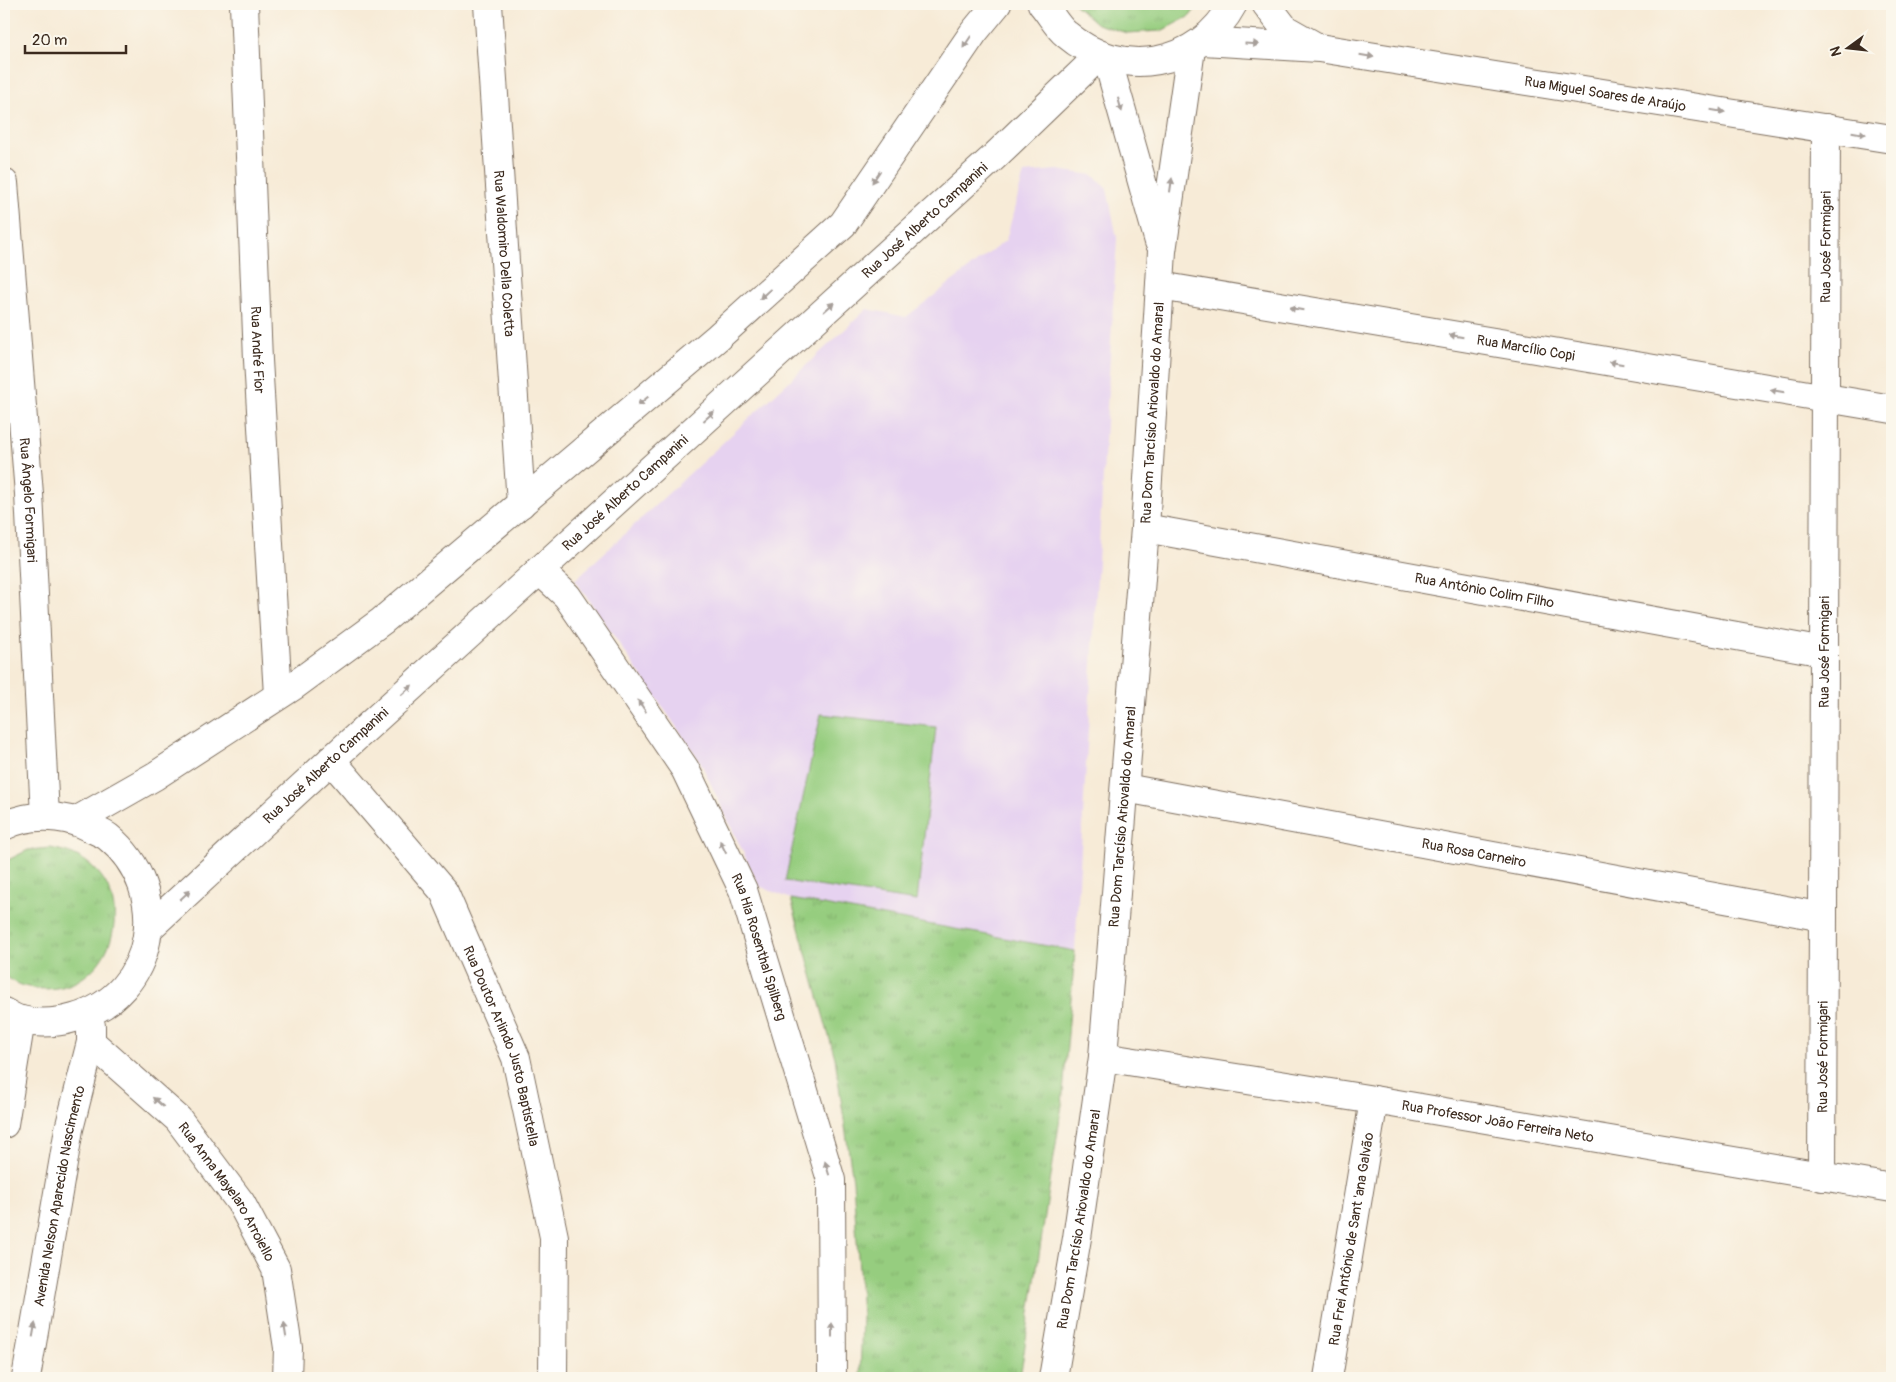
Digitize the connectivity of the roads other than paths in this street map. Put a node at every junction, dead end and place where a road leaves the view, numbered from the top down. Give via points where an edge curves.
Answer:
1 (244, 4) edge
2 (488, 4) edge
3 (997, 4) edge
4 (1042, 4) edge
5 (1233, 4) edge
6 (1266, 4) edge
7 (1197, 45) junction
8 (1319, 48) junction
9 (1103, 57) junction
10 (1826, 128) junction
11 (1892, 139) edge
12 (4, 183) edge
13 (1162, 251) junction
14 (1160, 286) junction
15 (1825, 399) junction
16 (1892, 409) edge
17 (521, 504) junction
18 (1145, 528) junction
19 (539, 570) junction
20 (1824, 652) junction
21 (278, 695) junction
22 (331, 760) junction
23 (1125, 788) junction
24 (45, 816) junction
25 (76, 821) junction
26 (4, 826) edge
27 (1823, 917) junction
28 (149, 928) junction
29 (91, 1013) junction
30 (12, 1016) edge
31 (91, 1042) junction
32 (1103, 1058) junction
33 (1374, 1100) junction
34 (4, 1124) edge
35 (1822, 1177) junction
36 (1892, 1188) edge
37 (26, 1378) edge
38 (287, 1378) edge
39 (553, 1378) edge
40 (832, 1378) edge
41 (1054, 1378) edge
42 (1328, 1378) edge

1 - 21 street, Rua André Fior via 258,360
2 - 17 street, Rua Waldomiro Della Coletta
3 -> 17 street via 974,32 843,224 718,337
4 - 9 street via 1065,34
5 - 7 street via 1225,19
6 - 8 street, Rua Miguel Soares de Araújo via 1285,28
7 -> 8 street, Rua Miguel Soares de Araújo
7 - 9 street via 1164,59 1136,63
13 -> 7 street, Rua Dom Tarcísio Ariovaldo do Amaral
8 -> 10 street, Rua Miguel Soares de Araújo
9 -> 13 street, Rua Dom Tarcísio Ariovaldo do Amaral
19 -> 9 street, Rua José Alberto Campanini
10 -> 11 street, Rua Miguel Soares de Araújo
10 - 15 street, Rua José Formigari
12 - 24 street, Rua Ângelo Formigari via 28,494
13 - 14 street, Rua Dom Tarcísio Ariovaldo do Amaral
15 -> 14 street, Rua Marcílio Copi
14 - 18 street, Rua Dom Tarcísio Ariovaldo do Amaral
15 - 16 street, Rua Marcílio Copi
15 - 20 street, Rua José Formigari
17 - 21 street via 382,621
18 - 20 street, Rua Antônio Colim Filho
18 - 23 street, Rua Dom Tarcísio Ariovaldo do Amaral
22 -> 19 street, Rua José Alberto Campanini
40 -> 19 street, Rua Hia Rosenthal Spilberg via 831,1180 744,890 685,769 567,596
20 - 27 street, Rua José Formigari
21 - 25 street via 156,776
28 -> 22 street, Rua José Alberto Campanini
22 - 39 street, Rua Doutor Arlindo Justo Baptistella via 444,892 516,1058 554,1236
23 - 27 street, Rua Rosa Carneiro
23 - 32 street, Rua Dom Tarcísio Ariovaldo do Amaral
24 - 25 street
24 - 26 street
25 - 28 street via 108,837 132,862 146,894
27 - 35 street, Rua José Formigari
28 - 29 street via 140,963 120,993
29 - 30 street via 57,1023
29 - 31 street, Avenida Nelson Aparecido Nascimento
30 - 34 street
37 -> 31 street, Avenida Nelson Aparecido Nascimento via 69,1129
38 -> 31 street, Rua Anna Mayelaro Arroiello via 288,1348 276,1269 241,1203 178,1119
32 - 33 street, Rua Professor João Ferreira Neto
32 - 41 street, Rua Dom Tarcísio Ariovaldo do Amaral
33 - 35 street, Rua Professor João Ferreira Neto
33 - 42 street, Rua Frei Antônio de Sant 'ana Galvão
35 - 36 street, Rua Professor João Ferreira Neto

